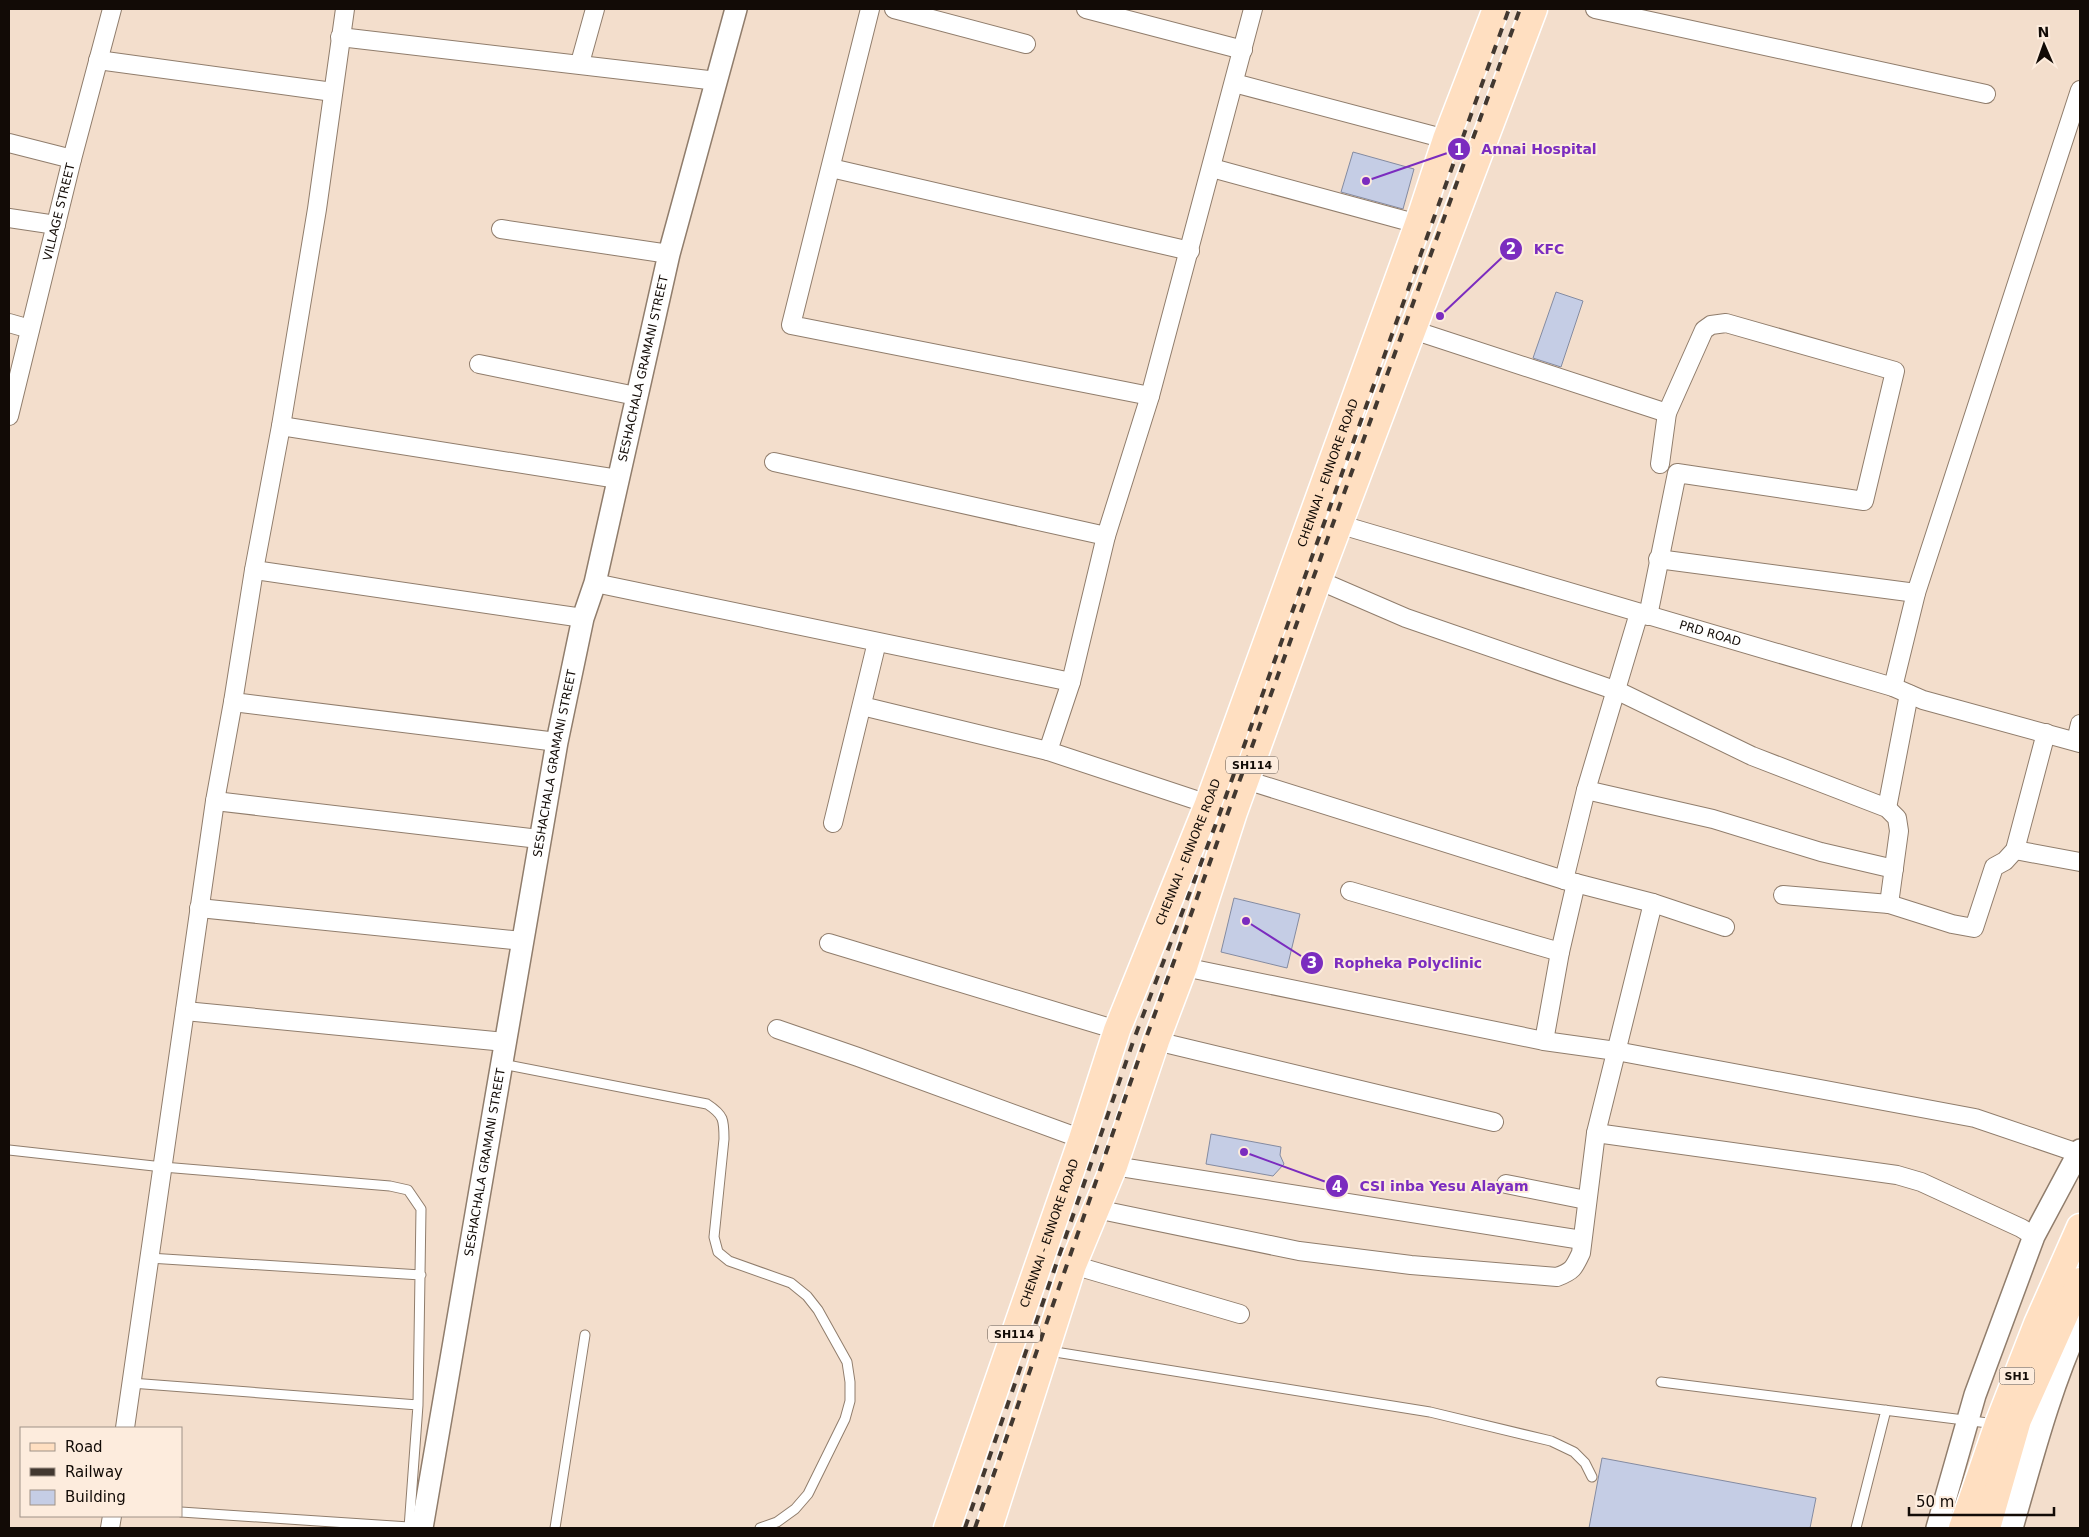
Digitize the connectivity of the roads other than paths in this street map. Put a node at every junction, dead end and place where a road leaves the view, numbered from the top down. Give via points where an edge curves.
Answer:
1 (112, 9) edge
2 (345, 9) edge
3 (595, 9) edge
4 (736, 9) edge
5 (870, 9) edge
6 (894, 9) edge
7 (1086, 9) edge
8 (1253, 9) edge
9 (1496, 9) edge
10 (1534, 9) edge
11 (1595, 9) edge
12 (340, 37) junction
13 (1026, 44) dead end
14 (1242, 50) junction
15 (98, 60) junction
16 (580, 64) junction
17 (717, 80) junction
18 (1234, 83) junction
19 (2080, 90) edge
20 (333, 92) junction
21 (1986, 94) dead end
22 (1446, 139) junction
23 (9, 143) edge
24 (72, 159) junction
25 (831, 168) junction
26 (1212, 168) junction
27 (9, 218) edge
28 (1418, 224) junction
29 (56, 225) junction
30 (501, 229) dead end
31 (1190, 251) junction
32 (669, 254) junction
33 (9, 324) edge
34 (30, 329) junction
35 (1413, 330) junction
36 (479, 364) dead end
37 (13, 379) edge
38 (636, 396) junction
39 (1150, 396) junction
40 (1667, 413) junction
41 (9, 416) edge
42 (281, 426) junction
43 (774, 462) dead end
44 (1660, 464) dead end
45 (618, 479) junction
46 (1338, 524) junction
47 (1106, 536) junction
48 (1658, 559) junction
49 (254, 570) junction
50 (1318, 580) junction
51 (595, 583) junction
52 (1916, 594) junction
53 (1643, 614) junction
54 (583, 618) junction
55 (878, 642) junction
56 (1071, 682) junction
57 (1616, 690) junction
58 (1901, 690) junction
59 (233, 702) junction
60 (862, 706) junction
61 (2046, 733) junction
62 (2079, 736) edge
63 (557, 742) junction
64 (1048, 751) junction
65 (1246, 780) junction
66 (1586, 790) junction
67 (215, 801) junction
68 (1208, 804) junction
69 (1888, 808) junction
70 (833, 823) dead end
71 (539, 839) junction
72 (2015, 850) junction
73 (2080, 862) edge
74 (1894, 869) junction
75 (1570, 881) junction
76 (1350, 891) dead end
77 (1783, 895) dead end
78 (1653, 903) junction
79 (1889, 904) junction
80 (199, 908) junction
81 (1724, 928) dead end
82 (522, 940) junction
83 (829, 943) dead end
84 (1560, 952) junction
85 (1184, 967) junction
86 (186, 1011) junction
87 (776, 1029) dead end
88 (1118, 1030) junction
89 (1156, 1041) junction
90 (1544, 1041) junction
91 (505, 1042) junction
92 (1616, 1051) junction
93 (502, 1064) junction
94 (1494, 1122) dead end
95 (1596, 1133) junction
96 (1082, 1139) junction
97 (9, 1150) edge
98 (2079, 1152) edge
99 (1114, 1166) junction
100 (163, 1167) junction
101 (1506, 1184) dead end
102 (1586, 1200) junction
103 (1096, 1209) junction
104 (2080, 1227) edge
105 (2034, 1236) junction
106 (1582, 1240) junction
107 (149, 1258) junction
108 (1073, 1265) junction
109 (422, 1275) junction
110 (2080, 1281) edge
111 (1240, 1314) dead end
112 (2080, 1323) edge
113 (585, 1335) dead end
114 (1046, 1350) junction
115 (1661, 1382) dead end
116 (131, 1383) junction
117 (418, 1405) junction
118 (1886, 1410) junction
119 (1967, 1420) junction
120 (1998, 1424) junction
121 (125, 1427) edge
122 (1592, 1477) dead end
123 (182, 1512) edge
124 (413, 1528) edge
125 (555, 1528) edge
126 (760, 1528) edge
127 (947, 1528) edge
128 (989, 1528) edge
129 (1856, 1528) edge
130 (1937, 1528) edge
131 (1962, 1528) edge
132 (1987, 1528) edge
133 (2012, 1528) edge

1 - 15 street, VILLAGE STREET
2 - 12 street
3 - 16 street
4 - 17 street, SESHACHALA GRAMANI STREET
5 - 25 street
6 - 13 street
7 - 14 street
8 - 14 street
9 - 22 main road, CHENNAI - ENNORE ROAD / SH114
10 - 35 main road, SH114
11 - 21 street
12 - 16 street
12 - 20 street
14 - 18 street
15 - 20 street
15 - 24 street, VILLAGE STREET
16 - 17 street
17 - 32 street, SESHACHALA GRAMANI STREET
18 - 22 street
18 - 26 street
19 - 52 street
20 - 42 street
22 - 28 main road, CHENNAI - ENNORE ROAD / SH114
23 - 24 street
24 - 29 street, VILLAGE STREET
25 - 31 street
25 - 39 street via 791,325
26 - 28 street
26 - 31 street
27 - 29 street
28 - 68 main road, CHENNAI - ENNORE ROAD / SH114
29 - 34 street, VILLAGE STREET
30 - 32 street
31 - 39 street
32 - 38 street, SESHACHALA GRAMANI STREET
33 - 34 street
34 - 37 street, VILLAGE STREET
35 - 40 street
35 - 46 main road, SH114
36 - 38 street
37 - 41 street, VILLAGE STREET
38 - 45 street, SESHACHALA GRAMANI STREET
39 - 47 street
40 - 44 street
40 - 48 street via 1704,330 1726,323 1895,371 1864,501 1677,473
42 - 45 street
42 - 49 street
43 - 47 street
45 - 51 street, SESHACHALA GRAMANI STREET
46 - 50 main road, SH114
46 - 53 street, PRD ROAD
47 - 56 street
48 - 52 street
48 - 53 street
49 - 54 street
49 - 59 street
50 - 57 street via 1406,618
50 - 65 main road, SH114
51 - 54 street, SESHACHALA GRAMANI STREET
51 - 55 street
52 - 58 street
53 - 57 street
53 - 58 street, PRD ROAD
54 - 63 street, SESHACHALA GRAMANI STREET
55 - 56 street
55 - 60 street
56 - 64 street
57 - 66 street
57 - 69 street via 1752,756
58 - 61 street, PRD ROAD via 1924,700
58 - 69 street
59 - 63 street
59 - 67 street
60 - 64 street
60 - 70 street
61 - 62 street, PRD ROAD
61 - 72 street
63 - 71 street, SESHACHALA GRAMANI STREET
64 - 68 street
65 - 75 street
65 - 85 main road, SH114
66 - 74 street via 1713,819 1821,852
66 - 75 street
67 - 71 street
67 - 80 street
68 - 88 main road, CHENNAI - ENNORE ROAD / SH114
69 - 74 street via 1897,818 1899,831
71 - 82 street, SESHACHALA GRAMANI STREET
72 - 73 street
72 - 79 street via 1994,867 1974,928
74 - 79 street
75 - 78 street
75 - 84 street
76 - 84 street
77 - 79 street
78 - 81 street
78 - 92 street
80 - 82 street
80 - 86 street
82 - 91 street, SESHACHALA GRAMANI STREET
83 - 88 street
84 - 90 street
85 - 89 main road, SH114
85 - 90 street
86 - 91 street
86 - 100 street
87 - 96 street
88 - 96 main road, CHENNAI - ENNORE ROAD / SH114
89 - 94 street
89 - 99 main road, SH114
90 - 92 street
91 - 93 street, SESHACHALA GRAMANI STREET
92 - 95 street
92 - 98 street via 1975,1118
93 - 124 street, SESHACHALA GRAMANI STREET
93 - 126 lane via 707,1104 720,1112 724,1139 714,1237 718,1252 730,1261 791,1283 807,1296 846,1362 850,1382 850,1401 845,1419 808,1494 796,1509 777,1522
95 - 102 street
95 - 105 street via 1896,1175 1921,1182
96 - 127 main road, CHENNAI - ENNORE ROAD / SH114
97 - 100 lane
98 - 105 street
99 - 103 main road, SH114
99 - 106 street
100 - 107 street
100 - 109 lane via 408,1190 421,1208
101 - 102 street
102 - 106 street
103 - 106 street via 1299,1251 1411,1265 1557,1277 1574,1269
103 - 108 main road, SH114
104 - 120 main road, SH1
105 - 119 street
107 - 109 lane
107 - 116 street
108 - 111 street
108 - 114 main road, SH114
109 - 117 lane
110 - 132 main road, SH1 via 2018,1420
112 - 133 street via 2036,1444
113 - 125 lane
114 - 122 lane via 1430,1412 1551,1441 1574,1452
114 - 128 main road, SH114
115 - 118 lane
116 - 117 lane
116 - 121 street
117 - 124 lane
118 - 119 lane
118 - 129 lane
119 - 120 lane
119 - 130 street
120 - 131 main road, SH1
123 - 124 lane

